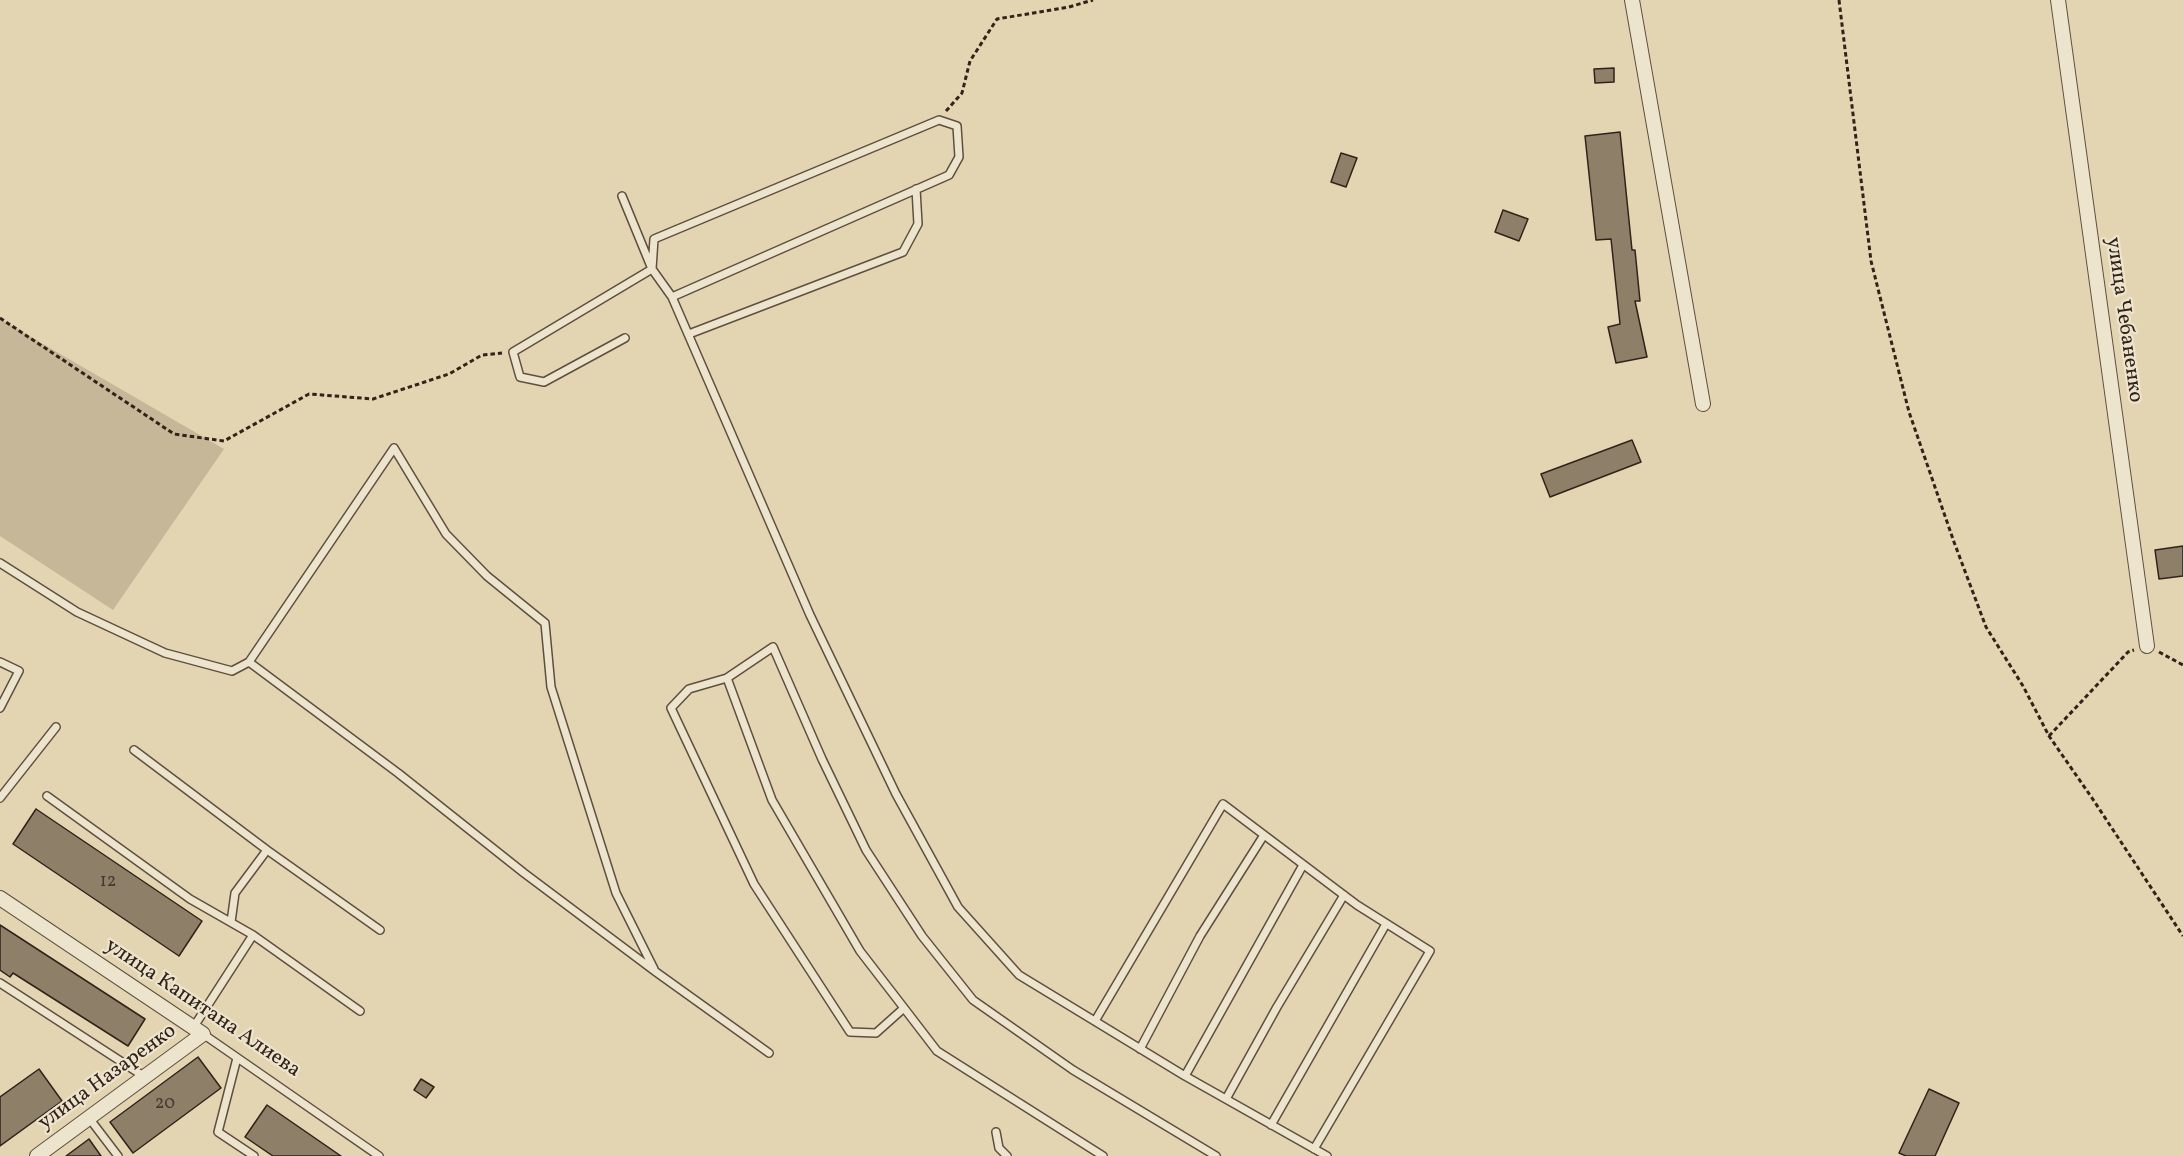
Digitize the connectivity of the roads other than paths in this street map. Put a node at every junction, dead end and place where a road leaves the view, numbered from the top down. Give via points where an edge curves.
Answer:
1 (1632, 0) edge
2 (2058, 0) edge
3 (916, 189) junction
4 (622, 196) dead end
5 (652, 269) junction
6 (672, 297) junction
7 (689, 334) junction
8 (625, 338) dead end
9 (1703, 404) dead end
10 (0, 563) edge
11 (2147, 646) road end
12 (0, 662) edge
13 (249, 662) junction
14 (727, 678) junction
15 (0, 708) edge
16 (56, 727) dead end
17 (134, 750) dead end
18 (47, 796) dead end
19 (0, 798) edge
20 (1264, 835) junction
21 (267, 850) junction
22 (1304, 865) junction
23 (1344, 896) junction
24 (0, 898) edge
25 (231, 922) junction
26 (1386, 924) junction
27 (380, 930) dead end
28 (253, 935) junction
29 (656, 972) junction
30 (0, 983) edge
31 (904, 1008) junction
32 (360, 1011) dead end
33 (1095, 1021) junction
34 (198, 1031) junction
35 (1140, 1049) junction
36 (769, 1053) dead end
37 (237, 1058) junction
38 (1185, 1076) junction
39 (145, 1077) junction
40 (1226, 1099) junction
41 (89, 1118) junction
42 (1271, 1125) junction
43 (996, 1132) dead end
44 (1314, 1149) junction
45 (37, 1156) edge
46 (118, 1156) edge
47 (254, 1156) edge
48 (379, 1156) edge
49 (1007, 1156) edge
50 (1103, 1156) edge
51 (1216, 1156) edge
52 (1327, 1156) edge

1 - 9 street
2 - 11 street, улица Чебаненко
3 - 5 lane via 949,175 959,157 957,126 939,120 654,239
3 - 6 lane
3 - 7 lane via 918,224 903,252
4 - 5 lane
5 - 6 lane
5 - 8 lane via 513,352 520,377 544,382
6 - 7 lane
7 - 33 lane via 810,615 896,794 958,907 1019,975
10 - 13 lane via 77,612 165,654 232,671
12 - 15 lane via 19,671
13 - 29 lane
13 - 29 lane via 394,448 446,534 487,576 545,623 551,687 612,882
14 - 31 lane via 772,800 860,951
14 - 31 lane via 689,689 671,708 754,884 850,1032 876,1033
14 - 51 lane via 773,647 866,850 922,936 973,1000 1073,1070
16 - 19 lane
17 - 21 lane
18 - 25 lane via 190,898
20 - 22 lane
20 - 33 lane via 1223,804
20 - 35 lane via 1200,936
21 - 25 lane via 235,893
21 - 27 lane
22 - 23 lane
22 - 38 lane
23 - 26 lane
23 - 40 lane
24 - 34 street, улица Капитана Алиева
25 - 28 lane
26 - 42 lane
26 - 44 lane via 1430,951
28 - 32 lane
28 - 34 lane
29 - 36 lane
30 - 39 lane
31 - 50 lane via 937,1051
33 - 35 lane
34 - 37 lane, улица Капитана Алиева
34 - 39 street, улица Назаренко
35 - 38 lane
37 - 47 lane via 218,1132
37 - 48 lane, улица Капитана Алиева
38 - 40 lane
39 - 41 street, улица Назаренко
40 - 42 lane
41 - 45 street, улица Назаренко
41 - 46 lane
42 - 44 lane
43 - 49 lane via 999,1148
44 - 52 lane

